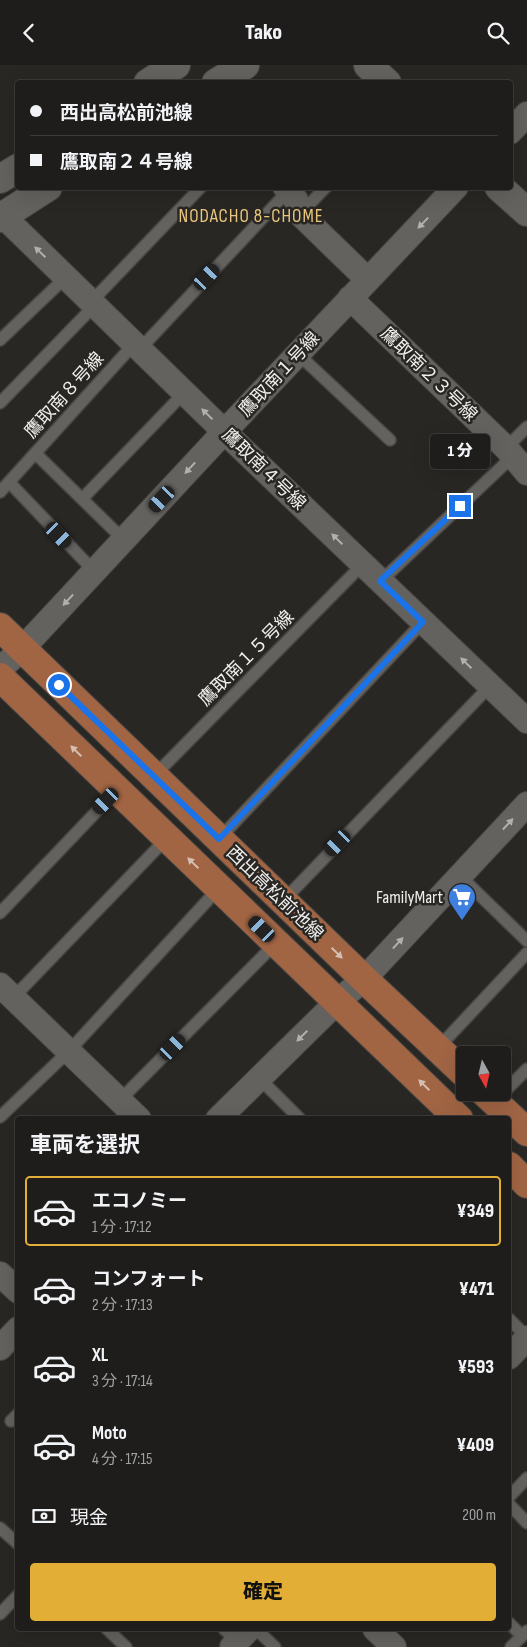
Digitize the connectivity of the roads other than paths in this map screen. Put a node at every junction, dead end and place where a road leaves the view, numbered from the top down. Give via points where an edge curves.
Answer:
1 (176, 65) edge
2 (245, 65) edge
3 (368, 65) edge
4 (153, 80) edge
5 (221, 80) edge
6 (384, 80) edge
7 (527, 114) edge
8 (513, 129) edge
9 (15, 169) edge
10 (0, 179) edge
11 (43, 190) edge
12 (198, 190) edge
13 (286, 190) edge
14 (288, 190) edge
15 (323, 190) edge
16 (453, 190) edge
17 (502, 190) edge
18 (527, 212) edge
19 (300, 214) junction
20 (1, 216) edge
21 (66, 277) junction
22 (368, 280) junction
23 (350, 298) junction
24 (93, 303) junction
25 (0, 340) edge
26 (137, 346) junction
27 (298, 354) junction
28 (185, 392) junction
29 (0, 403) edge
30 (527, 427) edge
31 (225, 431) junction
32 (390, 440) dead end
33 (35, 453) junction
34 (515, 459) edge
35 (9, 482) junction
36 (0, 492) edge
37 (82, 499) junction
38 (124, 539) junction
39 (363, 564) junction
40 (94, 571) junction
41 (380, 581) junction
42 (423, 622) junction
43 (0, 627) edge
44 (22, 649) junction
45 (0, 669) edge
46 (0, 677) edge
47 (490, 686) junction
48 (527, 721) edge
49 (154, 776) junction
50 (117, 790) junction
51 (527, 804) edge
52 (167, 838) junction
53 (219, 839) junction
54 (460, 876) junction
55 (219, 888) junction
56 (283, 901) junction
57 (0, 913) edge
58 (527, 941) edge
59 (276, 943) junction
60 (527, 953) edge
61 (364, 979) junction
62 (7, 991) edge
63 (337, 1001) junction
64 (438, 1048) junction
65 (69, 1051) junction
66 (456, 1065) edge
67 (527, 1069) edge
68 (260, 1078) junction
69 (511, 1081) edge
70 (120, 1100) junction
71 (494, 1101) edge
72 (136, 1116) edge
73 (221, 1116) edge
74 (297, 1116) edge
75 (456, 1116) edge
76 (510, 1116) edge
77 (0, 1117) edge
78 (511, 1117) edge
79 (527, 1132) edge
80 (511, 1168) edge
81 (527, 1184) edge
82 (0, 1274) edge
83 (15, 1288) edge
84 (511, 1321) edge
85 (15, 1332) edge
86 (527, 1338) edge
87 (0, 1348) edge
88 (511, 1355) edge
89 (527, 1478) edge
90 (511, 1495) edge
91 (511, 1507) edge
92 (527, 1523) edge
93 (0, 1528) edge
94 (15, 1541) edge
95 (15, 1598) edge
96 (0, 1614) edge
97 (511, 1624) edge
98 (109, 1631) edge
99 (377, 1631) edge
100 (525, 1634) edge
101 (239, 1635) edge
102 (126, 1647) edge
103 (275, 1647) edge
104 (394, 1647) edge
105 (511, 1647) edge

1 - 4 street
2 - 5 street
3 - 6 street
7 - 8 street
9 - 10 street
11 - 20 street
12 - 24 lane
13 - 26 lane, 鷹取南８号線
14 - 19 street via 296,200
15 - 19 lane
16 -> 22 street, 鷹取南１号線
17 - 18 street
19 - 22 street
21 -> 20 street, 鷹取南４号線
21 - 24 street, 鷹取南４号線
21 - 25 lane
22 - 23 street, 鷹取南１号線
23 - 27 street, 鷹取南１号線
23 - 34 street, 鷹取南２３号線
24 - 26 street, 鷹取南４号線
24 - 29 lane
26 - 28 street, 鷹取南４号線
26 - 33 lane, 鷹取南８号線
27 - 31 street, 鷹取南１号線
27 - 32 lane
31 -> 28 street, 鷹取南４号線
28 - 37 lane
30 - 34 lane
31 -> 38 street, 鷹取南１号線
39 -> 31 street, 鷹取南４号線
33 - 35 lane, 鷹取南８号線
33 - 37 lane
34 - 41 lane
35 - 36 lane, 鷹取南８号線
35 - 40 lane
37 - 38 lane
38 - 40 street, 鷹取南１号線
39 - 41 street, 鷹取南４号線
39 - 49 lane, 鷹取南１５号線
40 -> 44 street, 鷹取南１号線
41 - 42 street, 鷹取南４号線
47 -> 42 street, 鷹取南４号線
42 - 53 lane
43 - 44 main road, 西出高松前池線
44 - 45 street, 鷹取南１号線
44 - 49 main road, 西出高松前池線
50 -> 46 main road, 西出高松前池線
47 - 48 street, 鷹取南４号線
47 - 56 lane
49 - 53 main road, 西出高松前池線
50 - 52 main road, 西出高松前池線
50 - 57 lane
54 -> 51 street
55 -> 52 main road, 西出高松前池線
52 - 62 lane
53 - 56 main road, 西出高松前池線
54 - 58 lane
61 -> 54 street
55 - 59 main road, 西出高松前池線
55 - 65 lane
56 -> 61 main road, 西出高松前池線
59 - 63 main road, 西出高松前池線
59 - 70 lane
60 - 64 lane
61 - 63 street
61 - 64 main road, 西出高松前池線
62 - 65 street
63 -> 68 street
75 -> 63 main road, 西出高松前池線
64 - 66 main road, 西出高松前池線
65 - 70 street
65 - 77 lane
67 - 69 lane
68 - 73 street
68 - 74 lane
70 - 72 street
71 - 76 main road
78 - 79 main road
80 - 81 main road
82 - 83 street
84 - 86 lane
85 - 87 street
86 - 88 street
89 - 90 lane
91 - 92 lane
93 - 94 lane
95 - 96 lane
97 - 100 lane
98 - 102 lane
99 - 104 street
100 - 105 lane
101 - 103 lane

